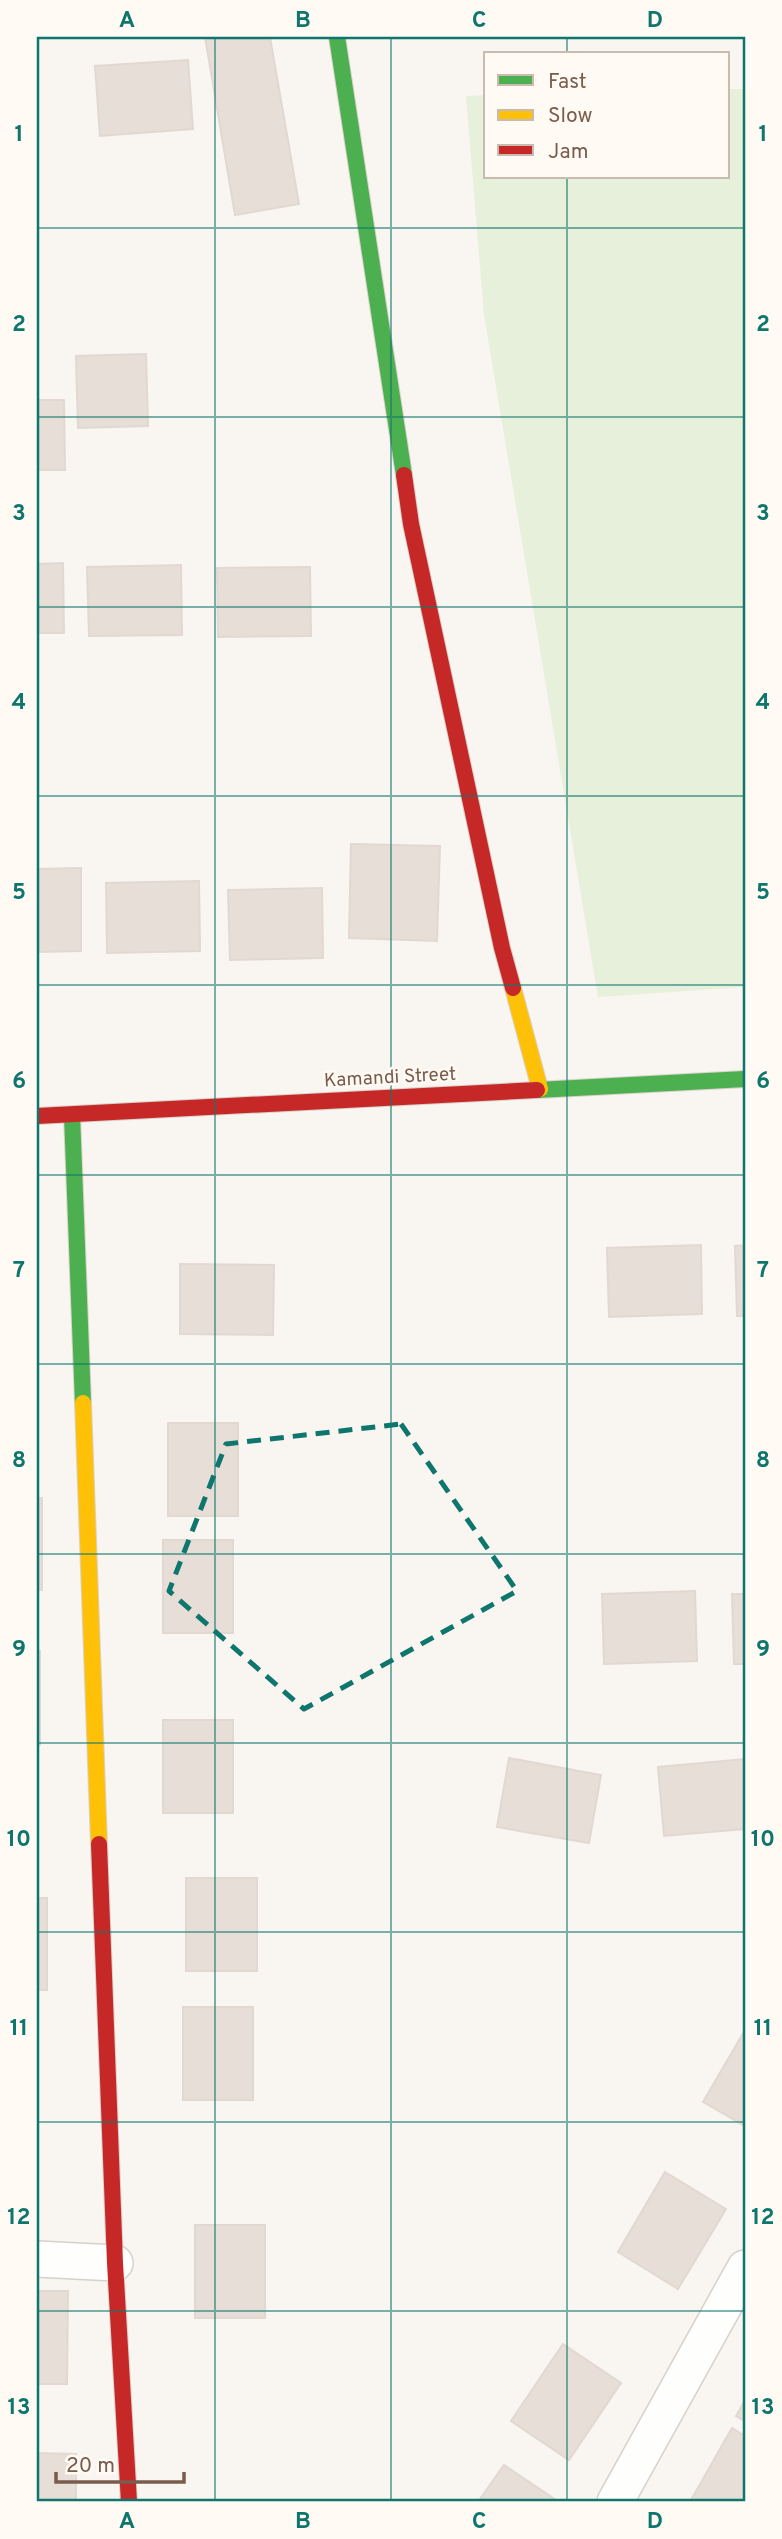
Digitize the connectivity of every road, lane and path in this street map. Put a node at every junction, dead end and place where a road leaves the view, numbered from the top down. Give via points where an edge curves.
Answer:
1 (337, 37) edge
2 (745, 1080) edge
3 (540, 1089) junction
4 (72, 1115) junction
5 (37, 1116) edge
6 (37, 2259) edge
7 (116, 2263) junction
8 (745, 2267) edge
9 (129, 2502) edge
10 (615, 2502) edge

1 - 3 street via 411,524 502,948
2 - 3 street, Kamandi Street
3 - 4 street, Kamandi Street
4 - 5 street, Kamandi Street
4 - 7 street
6 - 7 street
7 - 9 street
8 - 10 street

